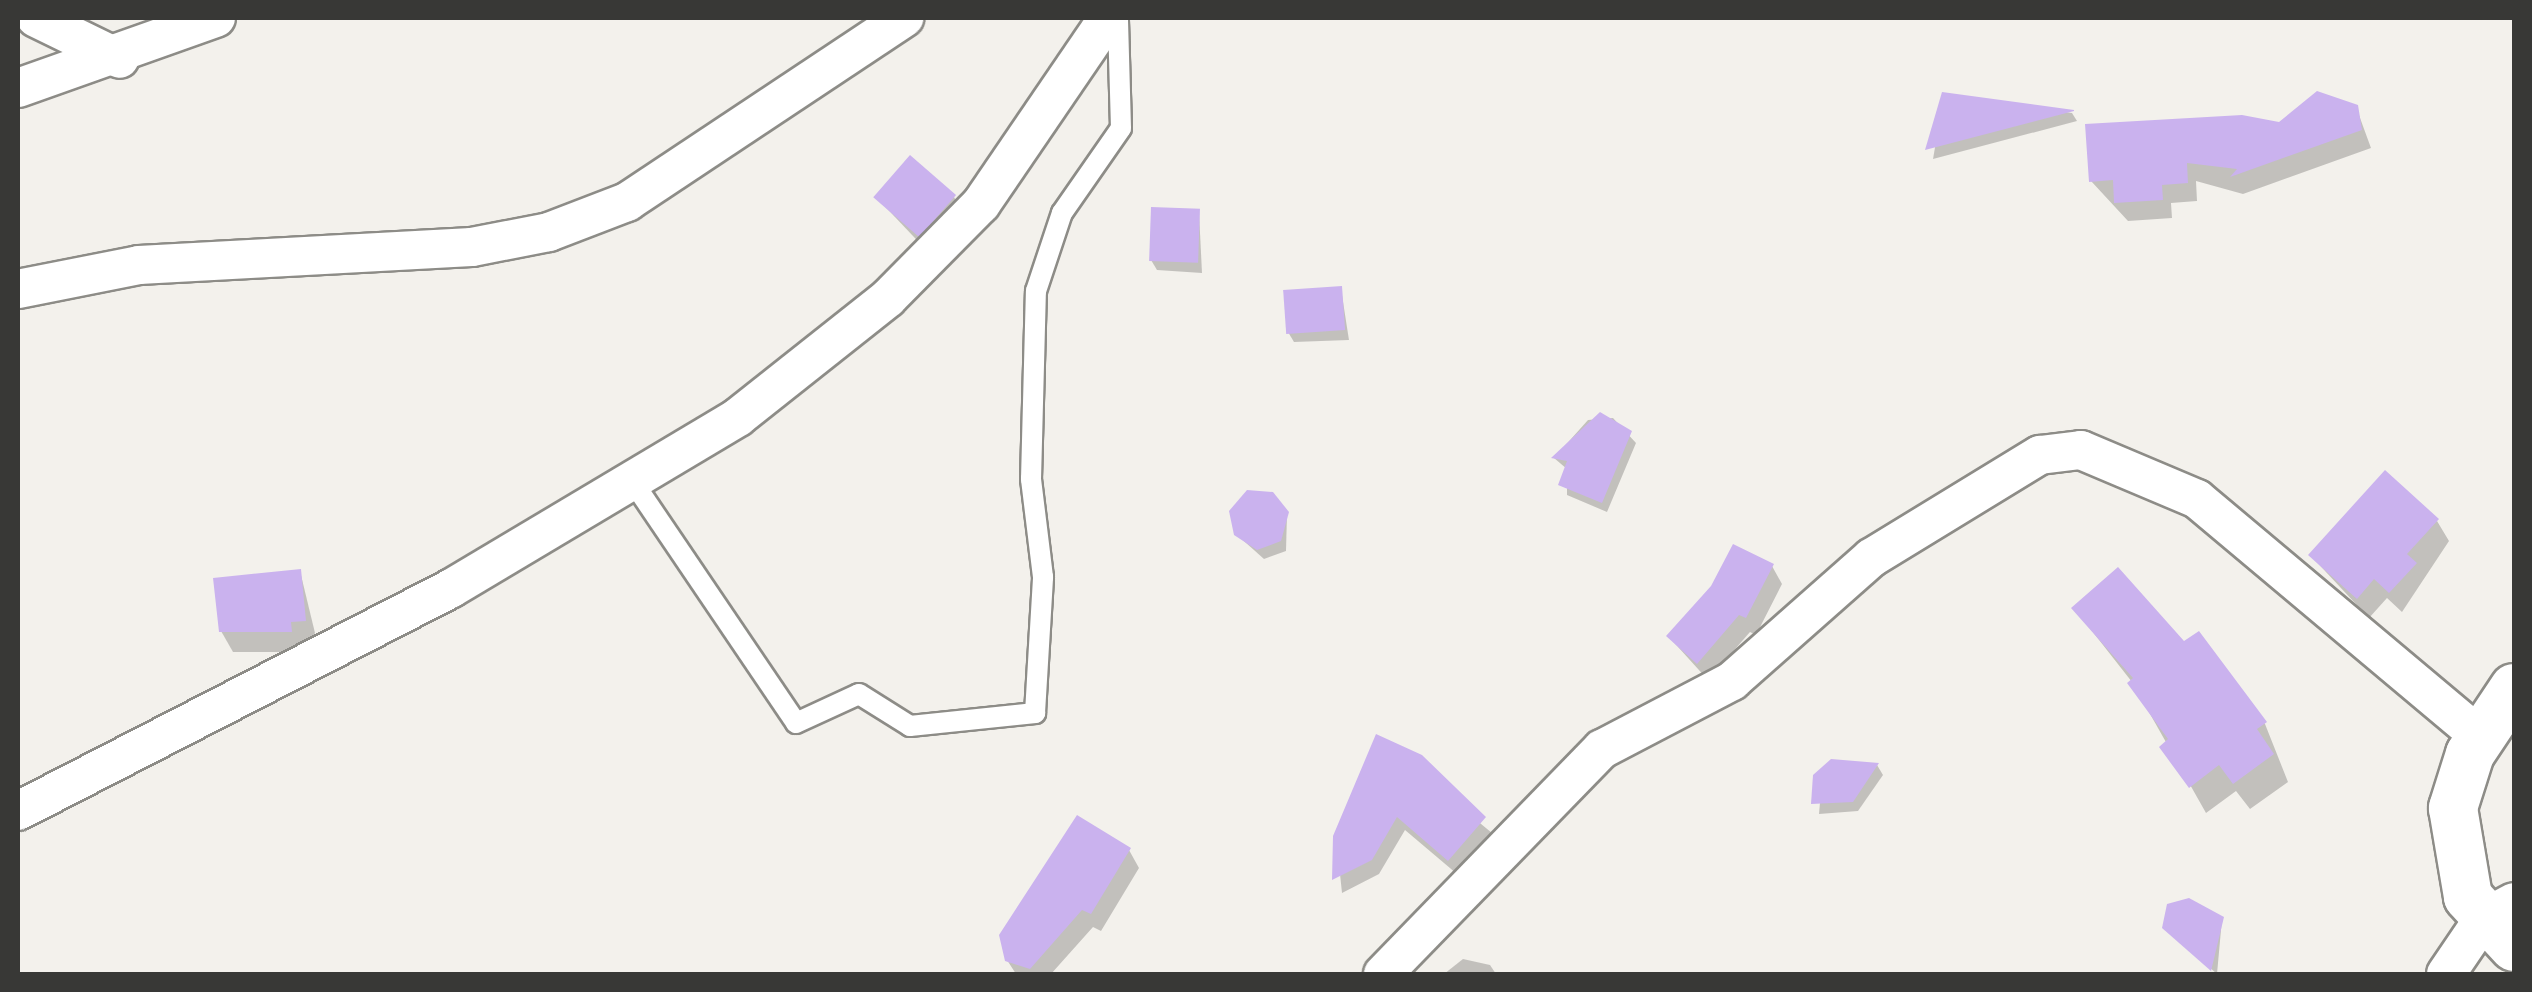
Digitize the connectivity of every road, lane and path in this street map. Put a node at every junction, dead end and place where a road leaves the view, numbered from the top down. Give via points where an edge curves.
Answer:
1 (36, 18) edge
2 (216, 18) edge
3 (904, 18) edge
4 (1108, 18) edge
5 (1118, 18) edge
6 (120, 59) junction
7 (18, 88) edge
8 (18, 289) edge
9 (635, 486) junction
10 (2514, 688) edge
11 (2481, 738) junction
12 (18, 811) edge
13 (2504, 922) edge
14 (1383, 974) edge
15 (2446, 974) edge

1 - 6 street
2 - 6 street
3 - 8 street via 626,202 549,232 454,248 139,265
4 - 9 street via 981,204 888,298
5 - 9 lane via 1120,128 1062,213 1036,292 1031,479 1043,577 1035,713 910,726 859,694 796,724
6 - 7 street
9 - 12 street
10 - 11 street
11 - 13 street via 2454,808 2468,897
11 - 14 street via 2197,499 2081,450 2040,454 1919,522 1732,682 1602,749
13 - 15 street

